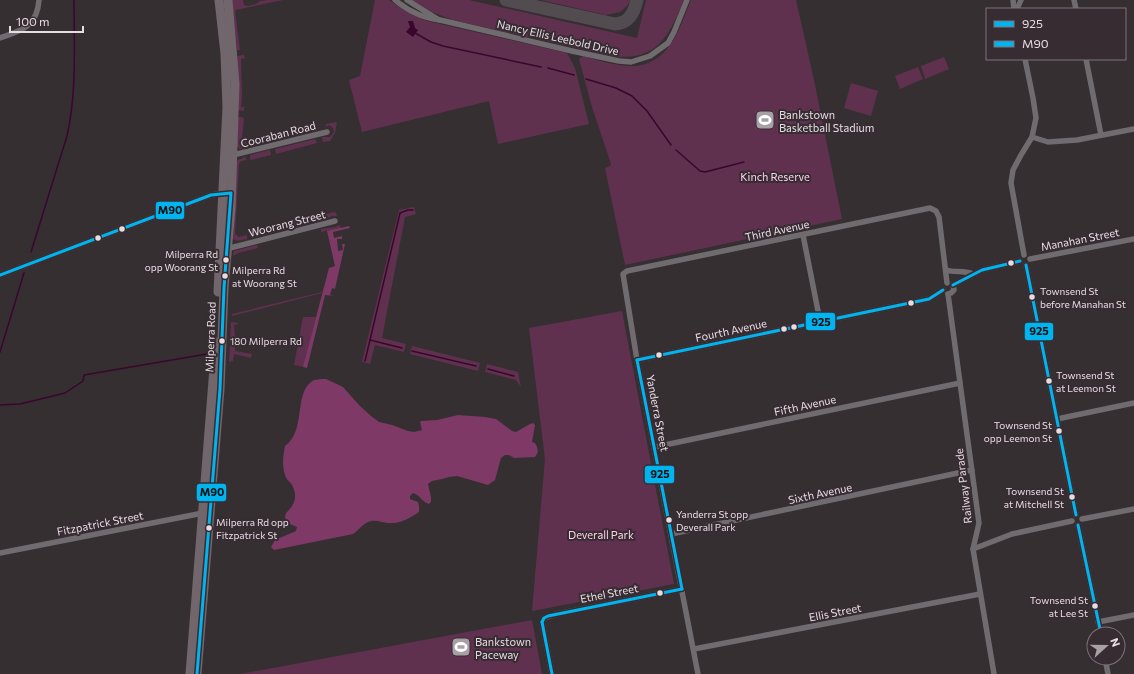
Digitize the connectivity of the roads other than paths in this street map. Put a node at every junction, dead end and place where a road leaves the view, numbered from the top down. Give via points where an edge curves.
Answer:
1 (39, 0) edge
2 (220, 0) edge
3 (228, 0) edge
4 (395, 0) edge
5 (407, 0) edge
6 (687, 0) edge
7 (440, 20) junction
8 (0, 38) edge
9 (1025, 60) edge
10 (1086, 60) edge
11 (1134, 129) edge
12 (327, 132) dead end
13 (1101, 135) junction
14 (1032, 137) junction
15 (233, 155) junction
16 (227, 193) junction
17 (335, 221) dead end
18 (803, 235) junction
19 (1134, 239) edge
20 (224, 249) junction
21 (1024, 255) junction
22 (1030, 259) junction
23 (1020, 261) junction
24 (1026, 265) junction
25 (946, 270) junction
26 (623, 274) joint
27 (972, 274) junction
28 (0, 275) edge
29 (948, 283) junction
30 (953, 285) junction
31 (946, 292) junction
32 (820, 321) junction
33 (637, 360) junction
34 (960, 383) junction
35 (1134, 403) edge
36 (1058, 419) junction
37 (655, 447) junction
38 (972, 470) junction
39 (1134, 509) edge
40 (203, 513) junction
41 (1076, 515) junction
42 (1082, 519) junction
43 (1072, 521) junction
44 (1078, 525) junction
45 (671, 534) junction
46 (973, 549) junction
47 (0, 553) edge
48 (682, 589) junction
49 (980, 594) junction
50 (1134, 615) edge
51 (1098, 622) junction
52 (1099, 626) edge
53 (694, 649) junction
54 (190, 674) edge
55 (197, 674) edge
56 (552, 674) edge
57 (697, 674) edge
58 (994, 674) edge

1 - 8 street via 38,12 29,25
2 - 16 highway, Milperra Road via 227,78
3 - 15 highway, Milperra Road via 235,84
4 - 7 street, Nancy Ellis Leebold Drive via 421,16
5 - 7 street, Nancy Ellis Leebold Drive
6 - 7 street, Nancy Ellis Leebold Drive via 674,32 664,46 650,56 631,62 580,53
9 - 14 street via 1036,118
10 - 13 street
11 - 13 street
12 - 15 street, Cooraban Road
13 - 14 street via 1048,142
14 - 21 street via 1013,170 1011,183
15 - 16 highway, Milperra Road
16 - 20 highway, Milperra Road
16 - 28 street via 210,195
17 - 20 street, Woorang Street
18 - 25 street, Third Avenue via 932,208 939,217
18 - 26 street, Third Avenue
18 - 32 street
19 - 22 street, Manahan Street
20 - 40 highway, Milperra Road
20 - 55 highway, Milperra Road via 220,387
21 - 22 street
21 - 23 street
22 - 24 street
23 - 24 street
23 - 27 street
24 - 36 street
25 - 27 street
25 - 29 street
26 - 33 street, Yanderra Street
27 - 30 street
29 - 30 street
29 - 31 street via 944,285
30 - 31 street via 954,290
31 - 32 street, Fourth Avenue via 929,299
31 - 34 street, Railway Parade
32 - 33 street, Fourth Avenue
33 - 37 street, Yanderra Street
34 - 37 street, Fifth Avenue
34 - 38 street, Railway Parade
35 - 36 street
36 - 41 street
37 - 45 street, Yanderra Street
38 - 45 street, Sixth Avenue
38 - 46 street, Railway Parade via 979,523
39 - 42 street
40 - 47 street, Fitzpatrick Street
40 - 54 highway, Milperra Road
41 - 42 street
41 - 43 street
42 - 44 street
43 - 44 street
43 - 46 street via 1012,534
44 - 51 street
45 - 48 street, Yanderra Street
46 - 49 street, Railway Parade
48 - 53 street, Yanderra Street
48 - 56 street, Ethel Street via 546,617 542,622
49 - 53 street, Ellis Street
49 - 58 street, Railway Parade
50 - 51 street
51 - 52 street
53 - 57 street, Yanderra Street

